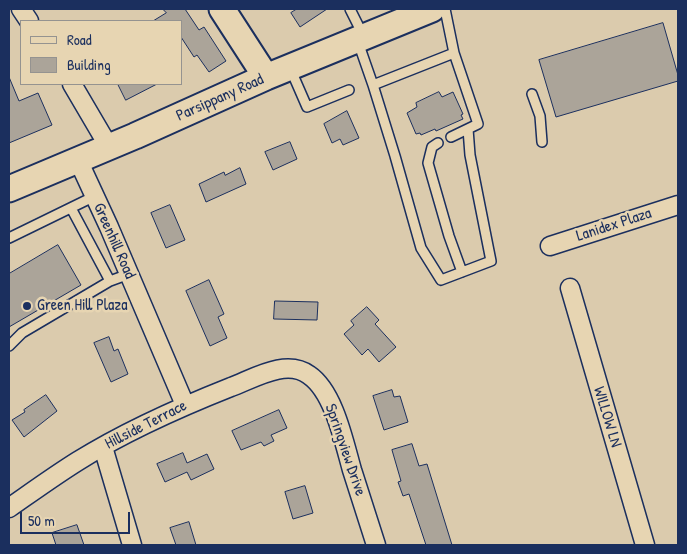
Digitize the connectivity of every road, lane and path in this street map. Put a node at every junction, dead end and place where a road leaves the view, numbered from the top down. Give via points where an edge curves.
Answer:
1 (21, 9) edge
2 (222, 9) edge
3 (350, 9) edge
4 (432, 9) edge
5 (445, 9) edge
6 (28, 20) edge
7 (361, 38) junction
8 (454, 53) junction
9 (290, 68) junction
10 (266, 78) junction
11 (73, 85) edge
12 (373, 85) junction
13 (349, 90) dead end
14 (532, 94) dead end
15 (468, 129) junction
16 (452, 137) dead end
17 (542, 142) dead end
18 (438, 144) dead end
19 (109, 147) junction
20 (78, 160) junction
21 (9, 189) edge
22 (95, 196) junction
23 (678, 205) edge
24 (71, 208) junction
25 (9, 238) edge
26 (550, 246) dead end
27 (462, 272) junction
28 (129, 274) junction
29 (110, 281) junction
30 (570, 288) dead end
31 (9, 346) edge
32 (295, 370) joint
33 (185, 405) junction
34 (103, 447) junction
35 (9, 508) edge
36 (132, 545) edge
37 (376, 545) edge
38 (645, 545) edge

1 - 6 street
2 - 10 main road
3 - 7 lane
4 - 7 main road, Parsippany Road
5 - 8 lane
7 - 9 main road, Parsippany Road
7 - 12 lane
8 - 12 lane
8 - 15 lane via 478,124
9 - 10 main road, Parsippany Road
9 - 13 lane via 307,107
10 - 19 main road, Parsippany Road
11 - 19 street
12 - 27 lane via 421,248 441,280
14 - 17 lane via 540,116
15 - 16 lane
15 - 27 lane via 490,261
18 - 27 lane via 432,148 428,163
19 - 20 main road, Parsippany Road
20 - 21 main road, Parsippany Road
20 - 22 street, Greenhill Road
22 - 24 lane
22 - 28 street, Greenhill Road
23 - 26 street, Lanidex Plaza
24 - 25 lane
24 - 29 lane
28 - 29 lane
28 - 33 street, Greenhill Road
29 - 31 lane via 22,333
30 - 38 street, WILLOW LN
32 - 33 street, Hillside Terrace via 270,371
32 - 37 street, Springview Drive via 309,374 319,384 334,411
33 - 34 street, Hillside Terrace
34 - 35 street, Hillside Terrace via 78,460
34 - 36 street

